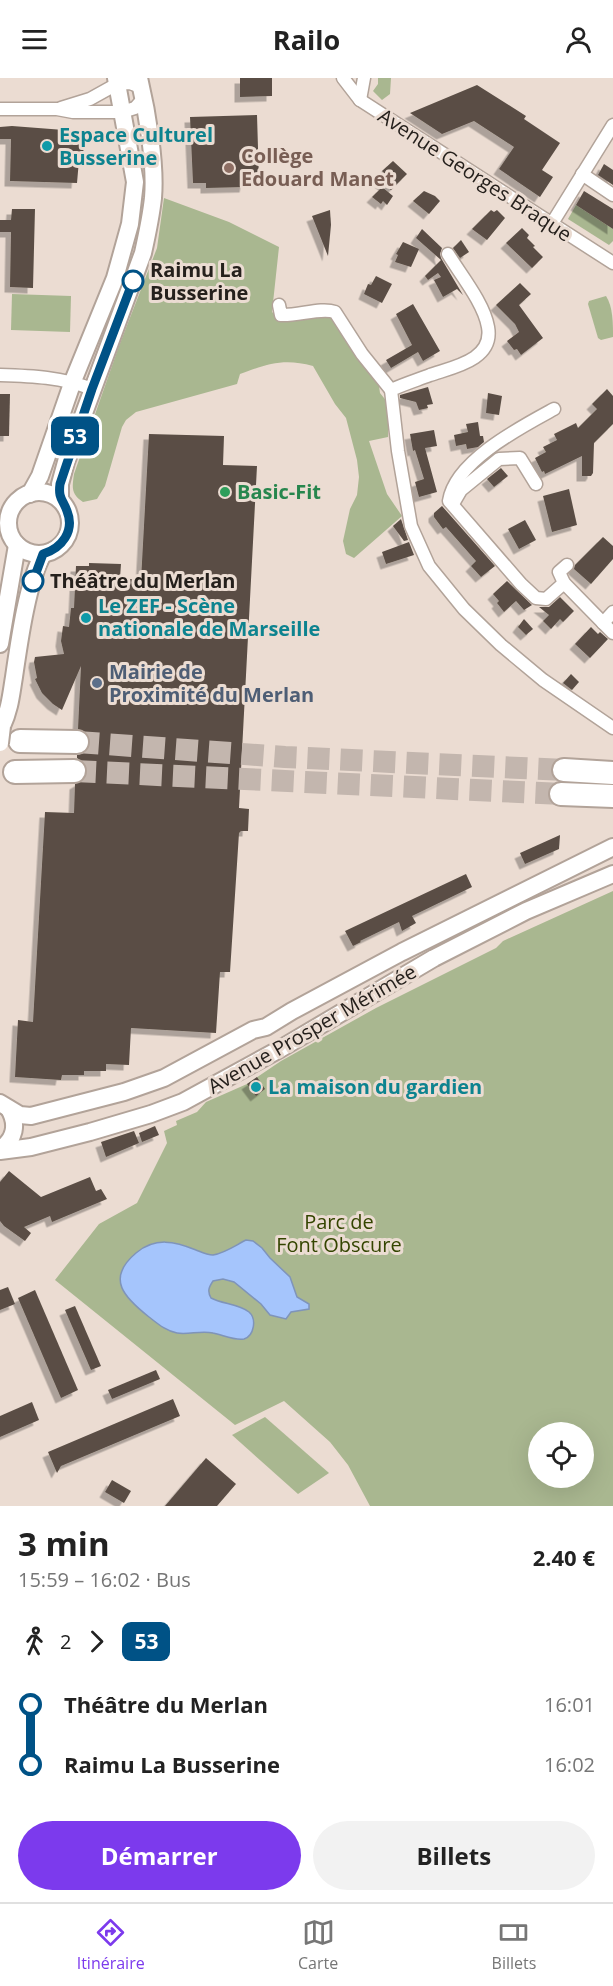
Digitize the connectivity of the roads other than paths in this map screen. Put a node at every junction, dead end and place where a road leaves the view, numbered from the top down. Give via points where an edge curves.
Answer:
1 (343, 78) edge
2 (364, 78) edge
3 (117, 81) edge
4 (141, 88) edge
5 (360, 100) junction
6 (0, 109) edge
7 (57, 110) junction
8 (122, 112) junction
9 (613, 125) edge
10 (582, 174) junction
11 (613, 195) edge
12 (551, 225) junction
13 (448, 254) dead end
14 (613, 263) edge
15 (279, 305) dead end
16 (0, 375) edge
17 (73, 381) junction
18 (92, 389) junction
19 (391, 390) junction
20 (554, 409) dead end
21 (536, 484) dead end
22 (30, 494) junction
23 (60, 499) junction
24 (451, 505) junction
25 (17, 545) junction
26 (43, 554) junction
27 (567, 565) dead end
28 (564, 584) junction
29 (613, 612) edge
30 (603, 623) junction
31 (613, 633) edge
32 (0, 644) edge
33 (613, 728) edge
34 (8, 737) edge
35 (77, 742) tunnel mouth
36 (564, 770) tunnel mouth
37 (74, 771) tunnel mouth
38 (15, 772) dead end
39 (613, 773) edge
40 (561, 794) tunnel mouth
41 (613, 796) edge
42 (613, 847) edge
43 (613, 874) edge
44 (4, 1106) edge
45 (0, 1150) edge

1 - 5 street, Avenue Georges Braque
2 - 5 street
3 - 4 street
3 - 7 street via 90,99
3 - 8 street
4 - 8 street via 135,108
4 - 18 street via 154,174 149,225 143,253
5 - 12 street, Avenue Georges Braque
6 - 7 street
7 - 8 street
8 - 17 street via 135,182 130,224 114,278
9 - 10 street
10 - 11 street
10 - 12 street
12 - 14 street, Avenue Georges Braque
13 - 19 street via 481,307 489,328 486,343 465,364
15 - 19 street via 281,315 335,312
16 - 17 street
17 - 18 street
17 - 22 street
18 - 23 street via 66,462
19 - 33 street via 411,526 429,566 464,609 501,645 543,681
20 - 24 street via 480,456 450,492
21 - 24 street via 520,458 499,459 461,490
22 - 23 street via 45,493
22 - 25 street via 16,503 9,518
23 - 26 street via 69,519 68,535 56,549
24 - 28 street via 536,598 546,599
25 - 26 street
25 - 32 street
26 - 34 street via 19,645
27 - 28 street via 559,572
28 - 30 street
29 - 30 street
30 - 31 street
34 - 35 highway
36 - 39 highway
37 - 38 highway
40 - 41 highway
42 - 44 street, Avenue Prosper Mérimée via 402,952 164,1078 32,1116 20,1115
43 - 45 street, Avenue Prosper Mérimée via 434,958 183,1102 90,1132 31,1147
44 - 45 street, Avenue Prosper Mérimée via 12,1115 15,1129 10,1142

